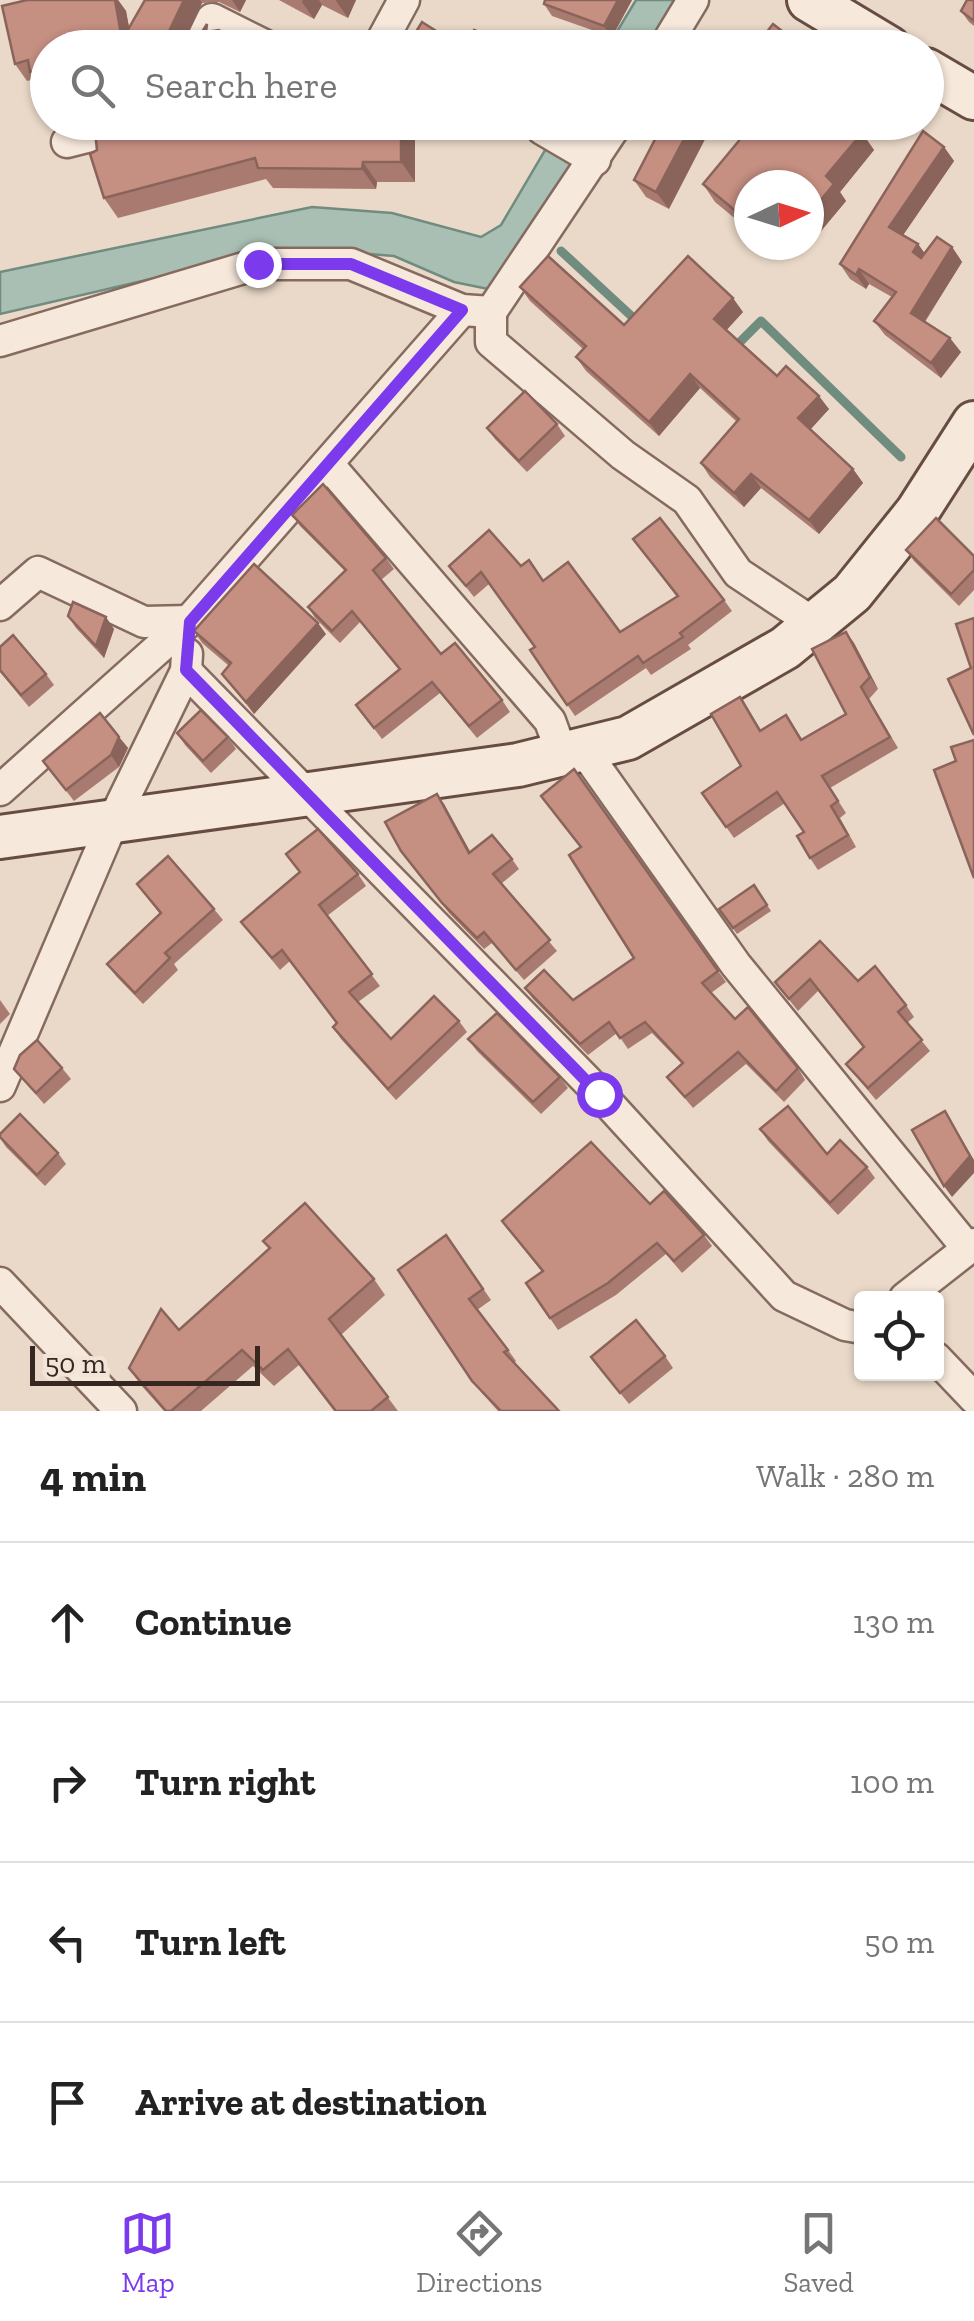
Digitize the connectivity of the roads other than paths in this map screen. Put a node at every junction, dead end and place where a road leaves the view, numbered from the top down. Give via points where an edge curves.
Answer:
1 (404, 0) edge
2 (693, 0) edge
3 (809, 0) edge
4 (206, 30) edge
5 (235, 30) edge
6 (388, 30) edge
7 (675, 30) edge
8 (859, 30) edge
9 (944, 80) edge
10 (974, 98) edge
11 (76, 140) edge
12 (561, 140) edge
13 (607, 140) edge
14 (68, 142) dead end
15 (595, 160) junction
16 (477, 311) junction
17 (0, 341) edge
18 (974, 423) edge
19 (328, 464) junction
20 (0, 605) edge
21 (190, 622) junction
22 (815, 624) junction
23 (186, 670) junction
24 (573, 752) junction
25 (0, 790) edge
26 (308, 796) junction
27 (114, 821) junction
28 (0, 838) edge
29 (0, 1086) edge
30 (971, 1246) edge
31 (0, 1282) edge
32 (914, 1291) edge
33 (854, 1327) edge
34 (944, 1366) edge
35 (974, 1398) edge
36 (121, 1411) edge

1 - 6 street
2 - 7 street
3 - 8 street
4 - 5 street via 212,18
9 - 10 street
11 - 14 street
12 - 15 street
13 - 15 street
15 - 16 street
16 - 17 street via 351,264 258,264
16 - 19 street
16 - 22 street via 491,342 687,500 738,573
18 - 22 street via 917,512 863,580
19 - 21 street
19 - 24 street
20 - 21 street via 38,572 144,622
21 - 23 street
21 - 25 street
22 - 24 street via 628,738
23 - 26 street
23 - 27 street
24 - 26 street
24 - 30 street via 736,965
26 - 27 street
26 - 33 street via 599,1094 784,1296
27 - 28 street
27 - 29 street
30 - 32 street
31 - 36 street
34 - 35 street

